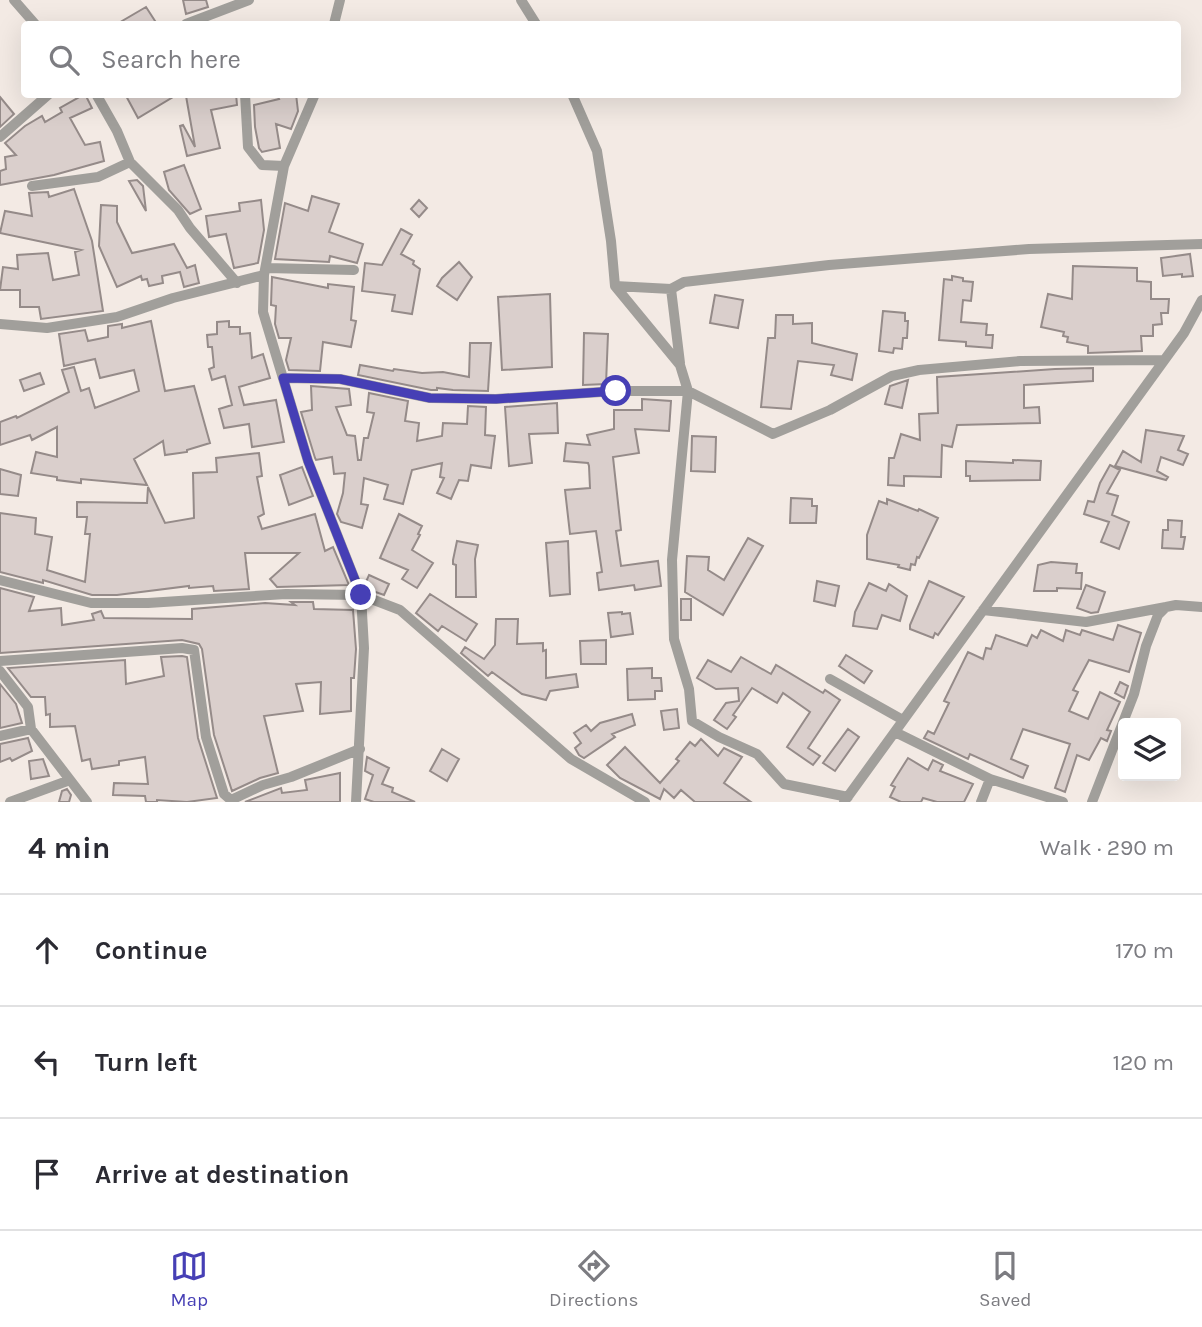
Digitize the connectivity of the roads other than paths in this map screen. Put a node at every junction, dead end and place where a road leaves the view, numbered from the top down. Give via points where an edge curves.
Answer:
1 (15, 0) edge
2 (249, 0) edge
3 (340, 0) edge
4 (521, 0) edge
5 (33, 21) edge
6 (194, 21) edge
7 (335, 21) edge
8 (534, 21) edge
9 (44, 98) edge
10 (98, 98) edge
11 (244, 98) edge
12 (313, 98) edge
13 (574, 98) edge
14 (0, 137) edge
15 (130, 162) junction
16 (284, 166) junction
17 (32, 186) dead end
18 (1202, 244) edge
19 (354, 270) dead end
20 (265, 272) junction
21 (237, 282) junction
22 (615, 286) junction
23 (671, 289) junction
24 (1202, 300) edge
25 (0, 324) edge
26 (1164, 360) junction
27 (680, 365) junction
28 (283, 378) junction
29 (688, 391) junction
30 (0, 580) edge
31 (361, 595) junction
32 (1166, 607) junction
33 (1202, 607) edge
34 (983, 610) junction
35 (0, 661) edge
36 (0, 671) edge
37 (830, 678) dead end
38 (903, 720) junction
39 (31, 729) junction
40 (895, 732) junction
41 (0, 736) edge
42 (360, 748) junction
43 (990, 779) junction
44 (70, 780) junction
45 (630, 799) edge
46 (846, 799) edge
47 (10, 802) edge
48 (87, 802) edge
49 (356, 802) edge
50 (645, 802) edge
51 (981, 802) edge
52 (1063, 802) edge
53 (1091, 802) edge

1 - 5 street
2 - 6 street
3 - 7 street
4 - 8 street
9 - 14 street
10 - 15 street
11 - 16 street via 248,147 262,165
12 - 16 street
13 - 22 street via 597,151
15 - 17 street via 98,177
15 - 21 street via 178,210
16 - 20 street
18 - 23 street via 1029,248 684,282
19 - 20 street
20 - 21 street
20 - 28 street via 263,312
21 - 25 street via 117,317 47,328
22 - 23 street
22 - 27 street
23 - 27 street
24 - 26 street
26 - 29 street via 1020,361 919,370 892,376 773,434
26 - 34 street
27 - 29 street
28 - 29 street via 340,379 430,398
28 - 31 street via 308,461
29 - 46 street via 672,560 674,639 689,690 692,721 757,754 784,784
30 - 31 street via 92,603
31 - 42 street
31 - 45 street via 400,610 571,759
32 - 33 street
32 - 34 street via 1086,622
32 - 53 street via 1146,646 1133,694
34 - 38 street
35 - 42 street via 194,650 206,737 223,794 230,800
36 - 39 street via 27,707
37 - 38 street
38 - 40 street
39 - 41 street
39 - 44 street
40 - 43 street
40 - 46 street
42 - 49 street
43 - 51 street
43 - 52 street
44 - 47 street
44 - 48 street
45 - 50 street

